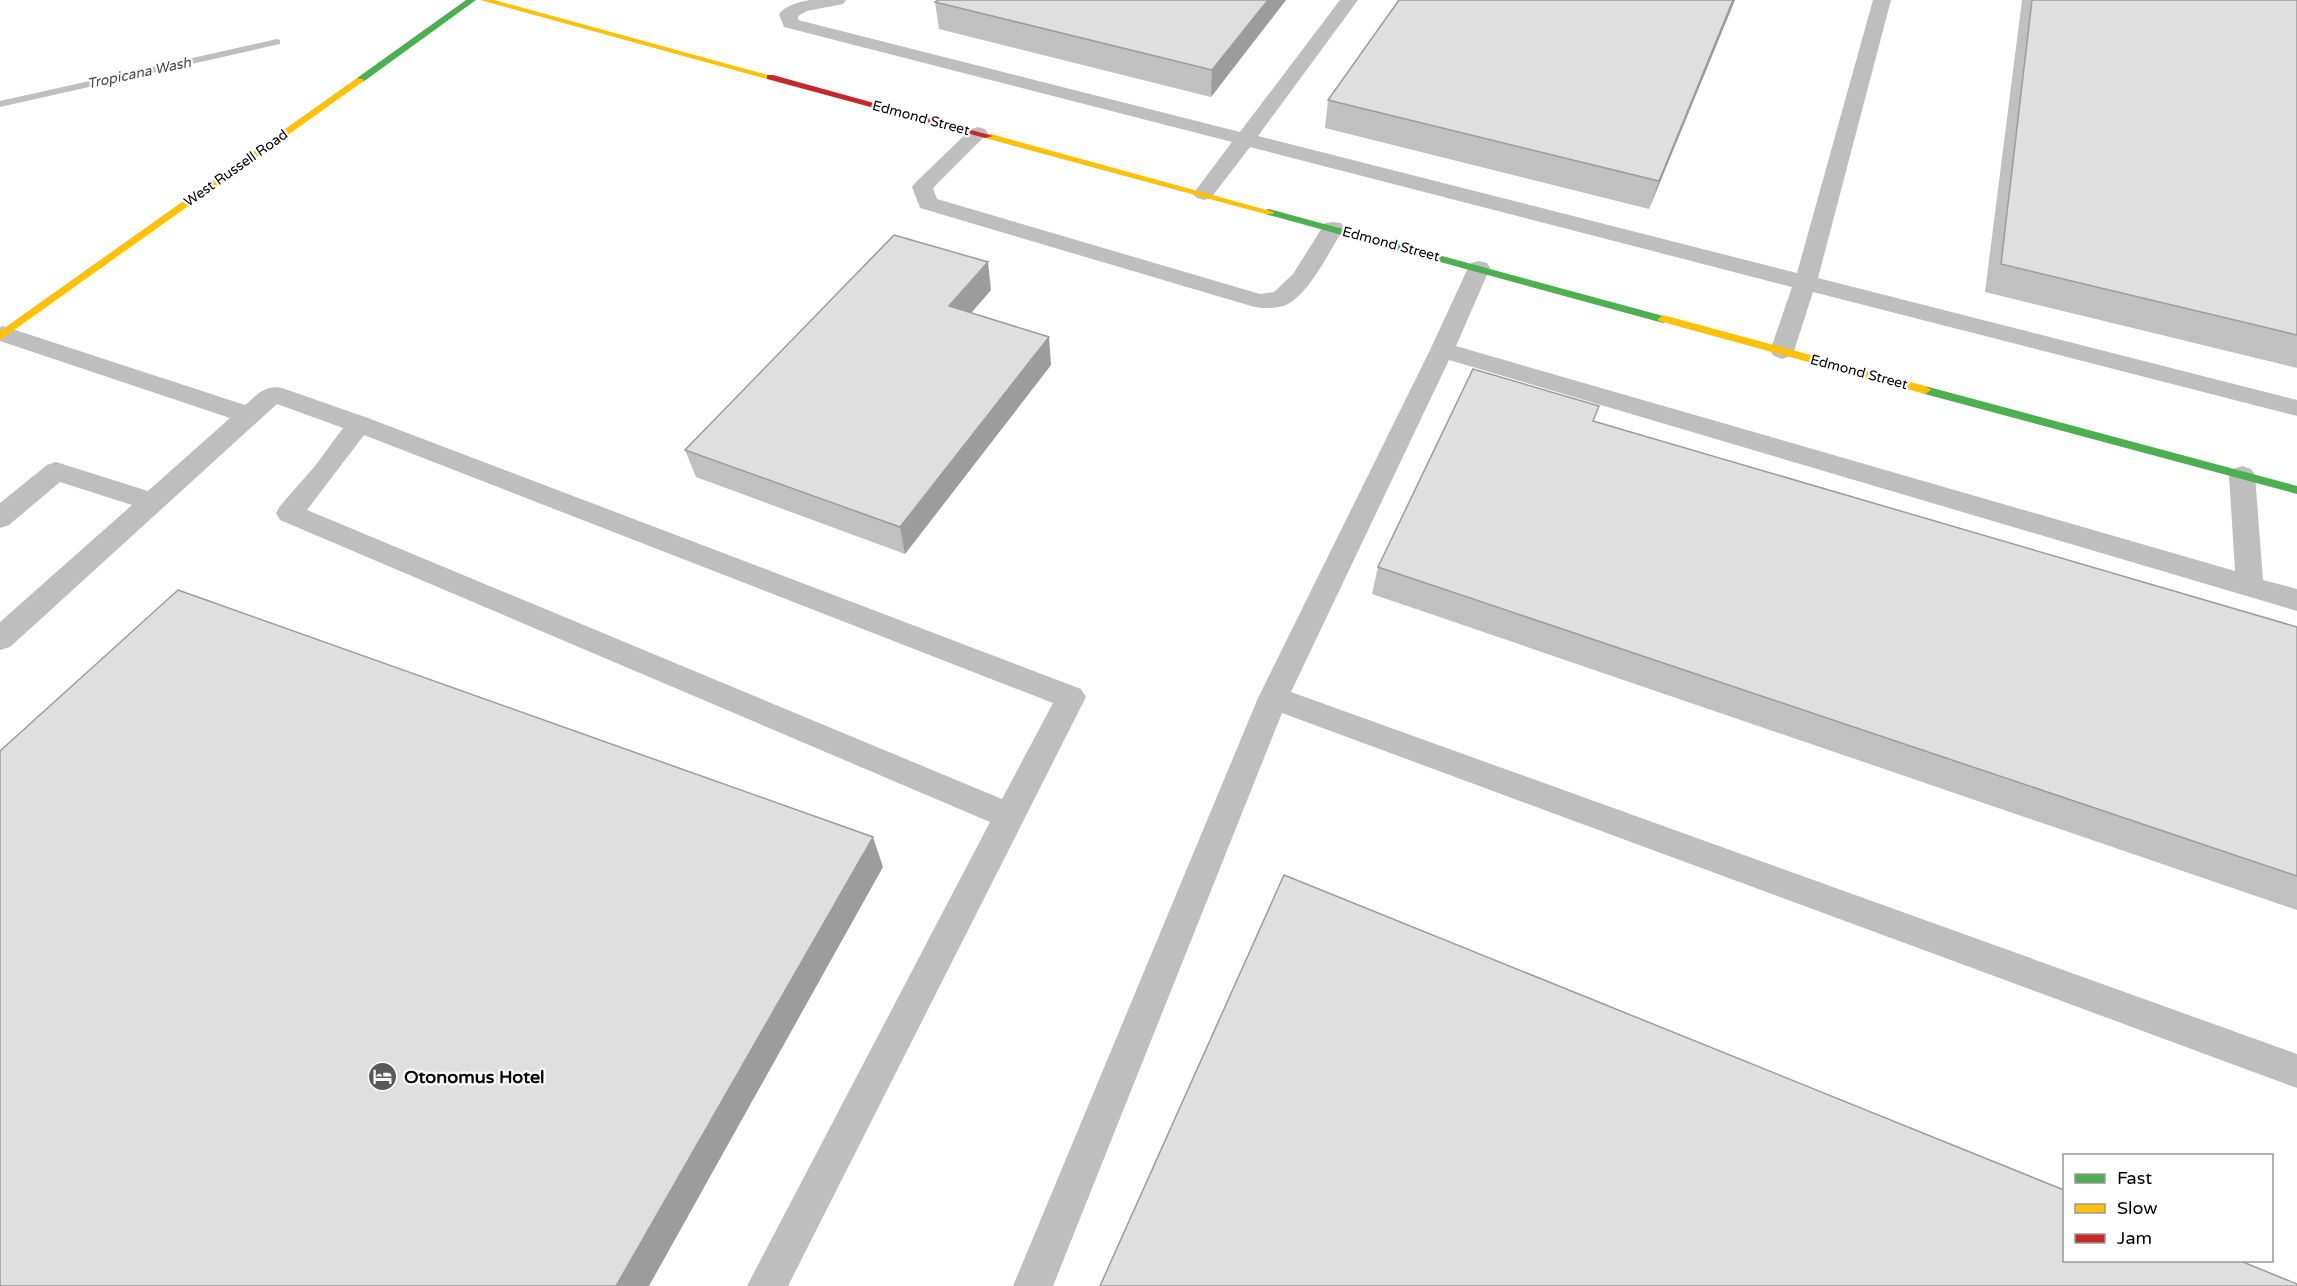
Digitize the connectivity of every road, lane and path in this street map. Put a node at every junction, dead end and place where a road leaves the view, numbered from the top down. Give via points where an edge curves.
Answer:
1 (472, 0) edge
2 (484, 0) edge
3 (837, 0) edge
4 (1349, 0) edge
5 (1882, 0) edge
6 (978, 133) junction
7 (1246, 139) junction
8 (1204, 194) junction
9 (1333, 228) junction
10 (1479, 268) junction
11 (1805, 283) junction
12 (2, 335) edge
13 (1442, 350) junction
14 (1782, 351) junction
15 (2297, 408) edge
16 (249, 416) junction
17 (358, 424) junction
18 (2242, 475) junction
19 (2297, 490) edge
20 (152, 502) junction
21 (0, 518) edge
22 (2250, 586) junction
23 (2297, 600) edge
24 (0, 639) edge
25 (1273, 698) junction
26 (1009, 816) junction
27 (2297, 1071) edge
28 (768, 1286) edge
29 (1034, 1286) edge

1 - 12 street, West Russell Road
2 - 6 street, Edmond Street
3 - 7 lane via 802,7 788,14 790,23
4 - 7 lane
5 - 11 lane
6 - 8 street, Edmond Street
6 - 9 lane via 922,187 928,203 1259,301 1280,299 1301,279
7 - 8 lane
7 - 11 lane
8 - 9 street, Edmond Street
9 - 10 street, Edmond Street
10 - 13 lane
10 - 14 street, Edmond Street
11 - 14 lane
11 - 15 lane
12 - 16 lane
13 - 22 lane
13 - 25 lane
14 - 18 street, Edmond Street
16 - 17 lane via 273,394
16 - 20 lane
17 - 26 lane via 289,513
17 - 26 lane via 1071,697
18 - 19 street, Edmond Street
18 - 22 lane
20 - 21 lane via 56,471
20 - 24 lane
22 - 23 lane
25 - 27 lane
25 - 29 lane
26 - 28 lane

